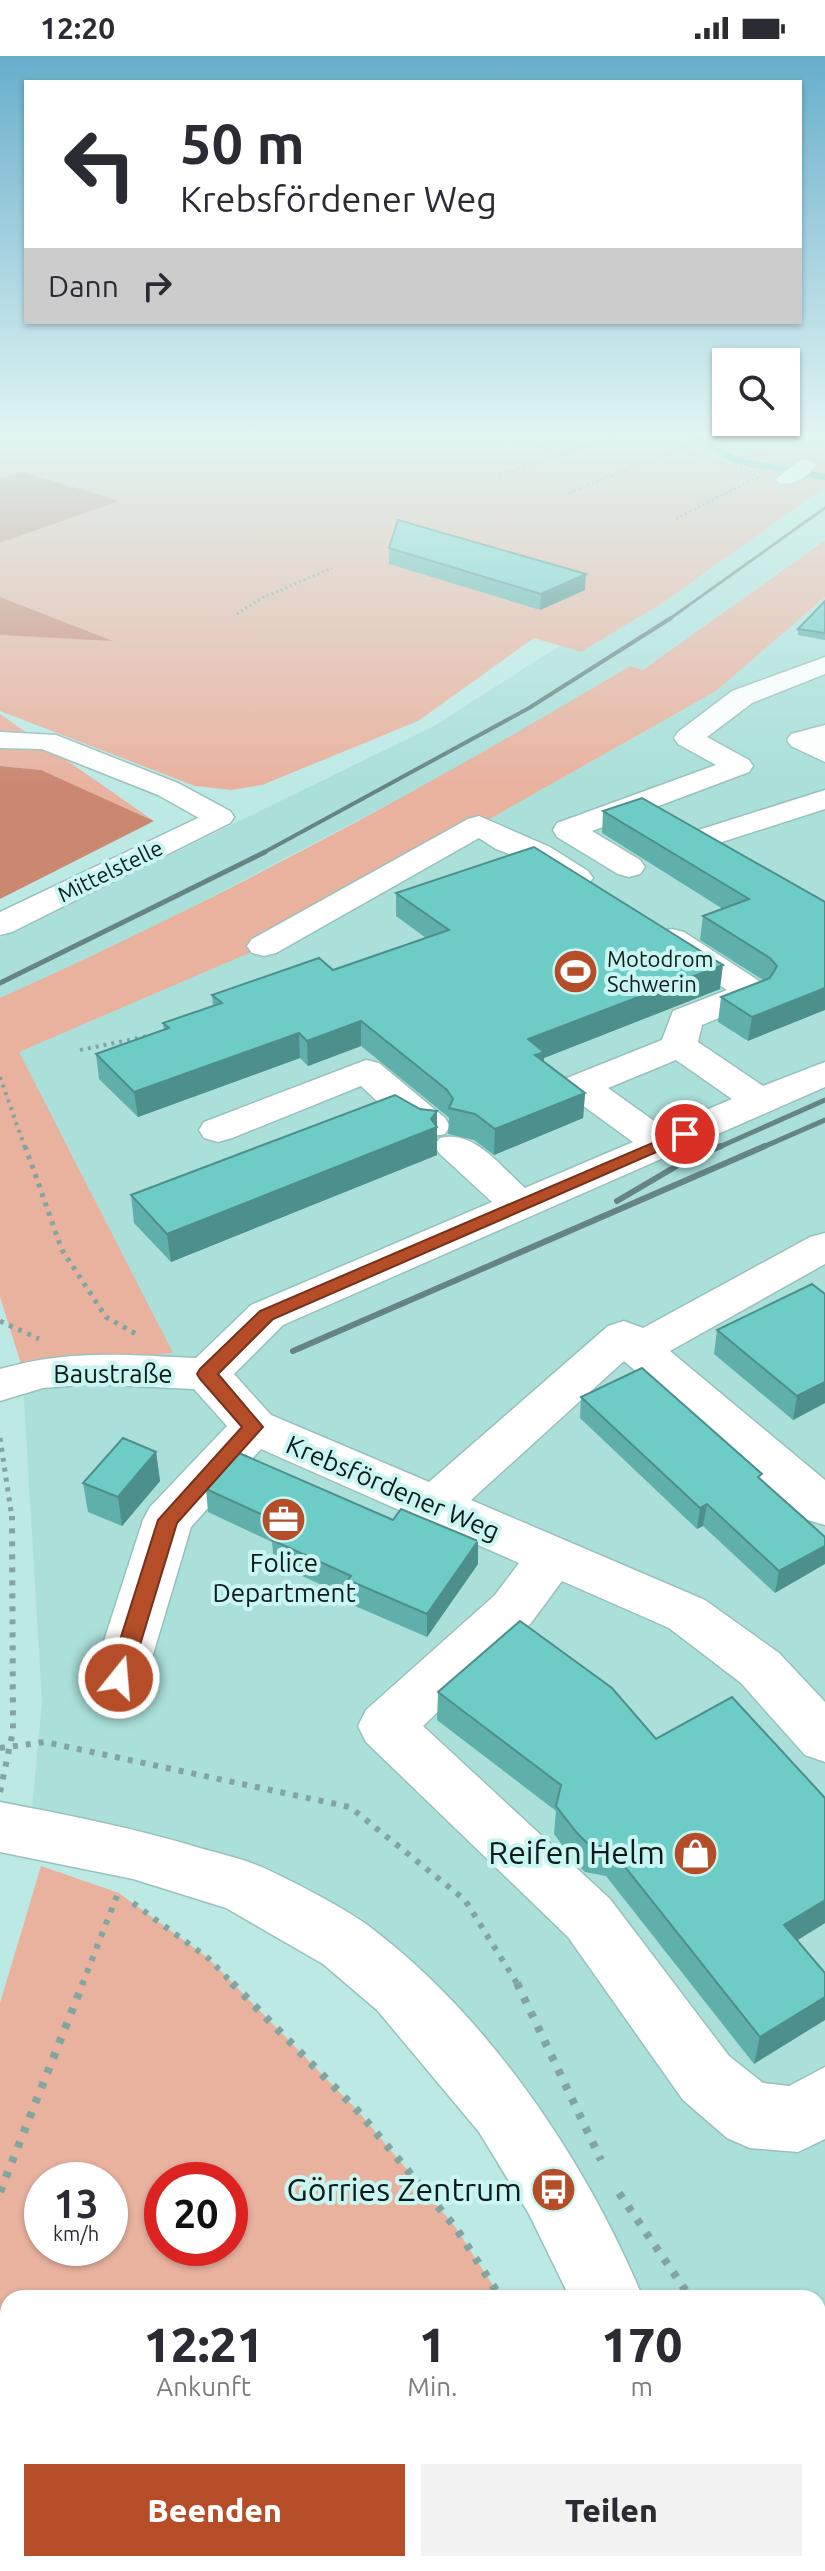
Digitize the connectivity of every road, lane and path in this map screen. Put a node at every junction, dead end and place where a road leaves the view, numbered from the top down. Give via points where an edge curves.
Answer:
1 (332, 568) dead end
2 (237, 614) dead end
3 (825, 665) edge
4 (825, 733) edge
5 (0, 740) edge
6 (825, 753) edge
7 (630, 799) junction
8 (825, 799) edge
9 (700, 840) junction
10 (728, 856) edge
11 (629, 867) dead end
12 (606, 897) edge
13 (646, 923) edge
14 (0, 925) edge
15 (264, 946) dead end
16 (163, 1042) edge
17 (679, 1046) junction
18 (80, 1050) dead end
19 (825, 1073) edge
20 (0, 1077) edge
21 (759, 1101) junction
22 (218, 1130) dead end
23 (661, 1144) junction
24 (521, 1206) junction
25 (825, 1246) edge
26 (639, 1349) junction
27 (207, 1374) junction
28 (0, 1385) edge
29 (254, 1427) junction
30 (0, 1438) edge
31 (435, 1505) junction
32 (825, 1507) edge
33 (553, 1555) junction
34 (119, 1678) dead end
35 (825, 1739) edge
36 (0, 1792) edge
37 (0, 1827) edge
38 (825, 2099) edge
39 (0, 2192) edge
40 (496, 2290) edge
41 (603, 2290) edge

1 - 2 path
3 - 7 main road via 742,697 688,738 739,766
4 - 6 main road via 801,740
5 - 14 main road, Mittelstelle via 46,741 168,789 219,817
7 - 9 main road
7 - 11 main road via 568,830
8 - 9 main road
9 - 10 main road
12 - 15 main road via 539,854 479,825
13 - 17 main road via 753,992 686,1019
16 - 18 path via 154,1034
17 - 21 main road
17 - 23 main road via 580,1086
19 - 21 main road, Baustraße
20 - 27 path via 62,1250 106,1317
21 - 23 main road, Baustraße
22 - 24 main road via 366,1071
23 - 24 main road, Baustraße
24 - 27 main road, Baustraße via 267,1315
25 - 26 main road
26 - 31 main road via 624,1336
26 - 32 main road
27 - 28 main road, Baustraße via 92,1369 42,1373
27 - 29 main road, Krebsfördener Weg
29 - 31 main road, Krebsfördener Weg
29 - 34 main road via 168,1520
30 - 36 path, bridge via 12,1506 13,1731
31 - 33 main road, Krebsfördener Weg
33 - 35 main road, Krebsfördener Weg via 687,1614 760,1668
33 - 38 main road via 513,1609 386,1726 589,1918 706,2078 750,2115 798,2119
37 - 41 main road via 133,1853 243,1887 345,1944 399,1989 502,2109 553,2190
39 - 40 path via 119,1893 208,1958 357,2110 456,2228

